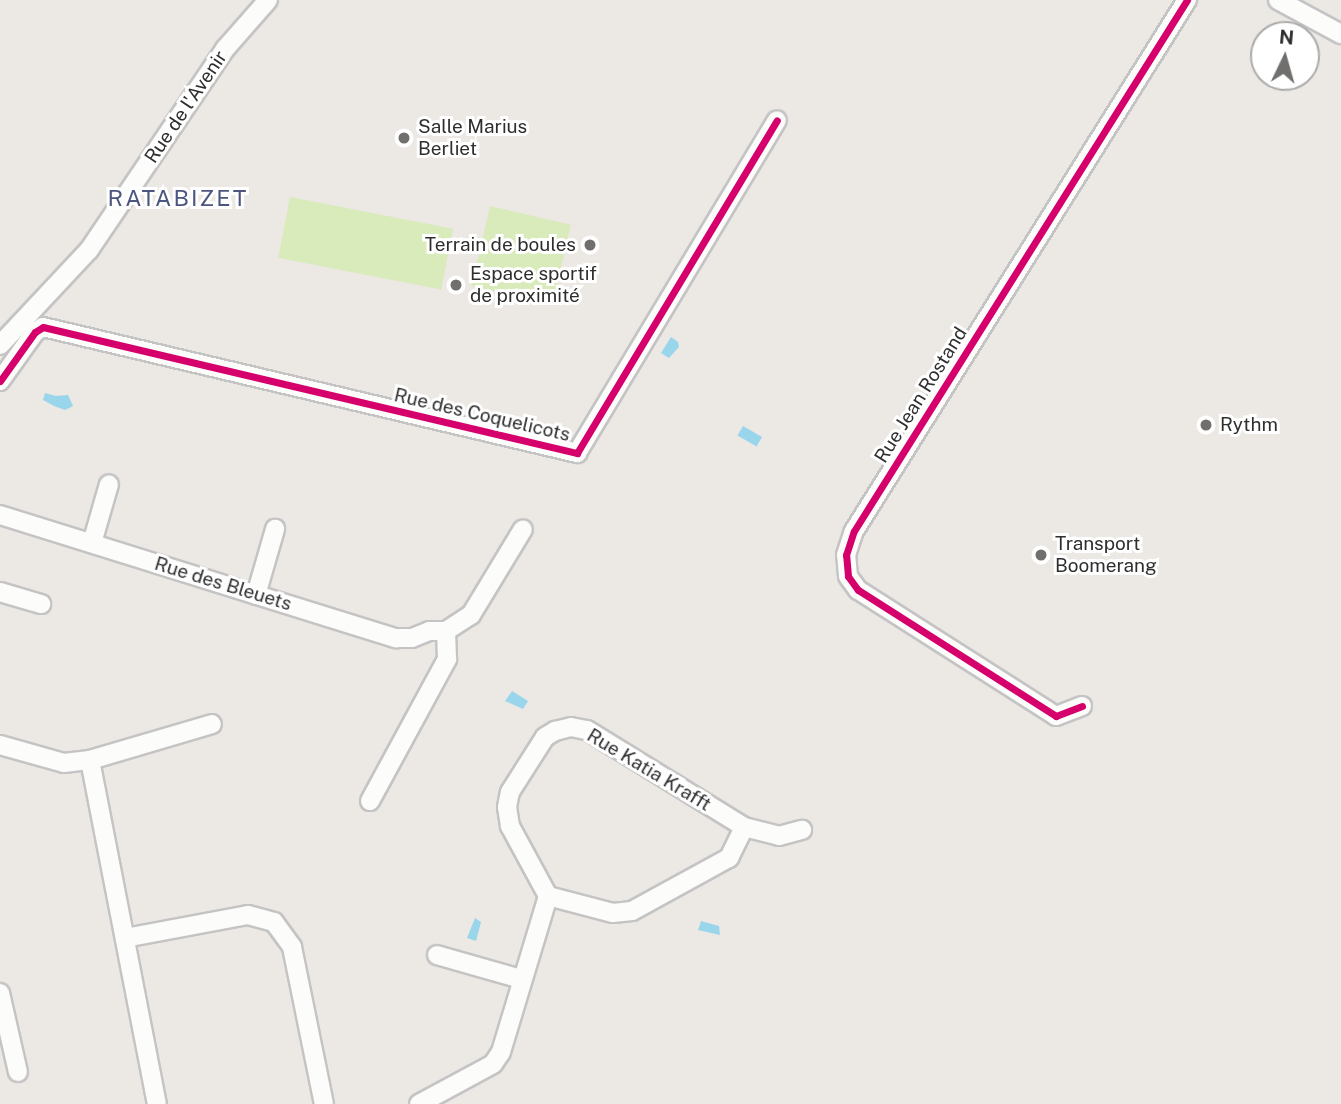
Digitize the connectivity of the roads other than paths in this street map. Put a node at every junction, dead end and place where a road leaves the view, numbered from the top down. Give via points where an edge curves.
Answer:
1 (268, 0) edge
2 (1187, 0) edge
3 (1278, 0) edge
4 (1341, 34) edge
5 (777, 120) dead end
6 (0, 345) edge
7 (0, 381) edge
8 (109, 484) dead end
9 (0, 515) edge
10 (275, 529) dead end
11 (523, 529) dead end
12 (92, 543) junction
13 (0, 592) edge
14 (256, 595) junction
15 (41, 604) dead end
16 (446, 631) junction
17 (1082, 706) dead end
18 (212, 724) dead end
19 (0, 745) edge
20 (90, 760) junction
21 (370, 801) dead end
22 (744, 827) junction
23 (802, 830) dead end
24 (548, 896) junction
25 (125, 938) junction
26 (437, 955) dead end
27 (522, 979) junction
28 (1, 1004) edge
29 (18, 1072) dead end
30 (157, 1104) edge
31 (324, 1104) edge
32 (419, 1104) edge

1 - 6 street, Rue de l'Avenir via 225,49 89,250
2 - 17 street, Rue Jean Rostand via 854,531 846,555 848,576 858,590 1056,716
3 - 4 street
5 - 7 street, Rue des Coquelicots via 577,453 43,327
8 - 12 street
9 - 12 street, Rue des Bleuets
10 - 14 street
11 - 16 street, Rue des Bleuets via 471,615
12 - 14 street, Rue des Bleuets
13 - 15 street
14 - 16 street, Rue des Bleuets via 396,638
16 - 21 street via 447,659
18 - 20 street
19 - 20 street via 64,763
20 - 25 street
22 - 23 street, Rue Katia Krafft via 779,836
22 - 24 street via 729,858 632,911 613,913
22 - 24 street, Rue Katia Krafft via 587,730 555,731 545,737 510,792 507,807 510,826
24 - 27 street
25 - 30 street
25 - 31 street via 248,915 274,922 292,947
26 - 27 street
27 - 32 street via 501,1052 493,1064
28 - 29 street

